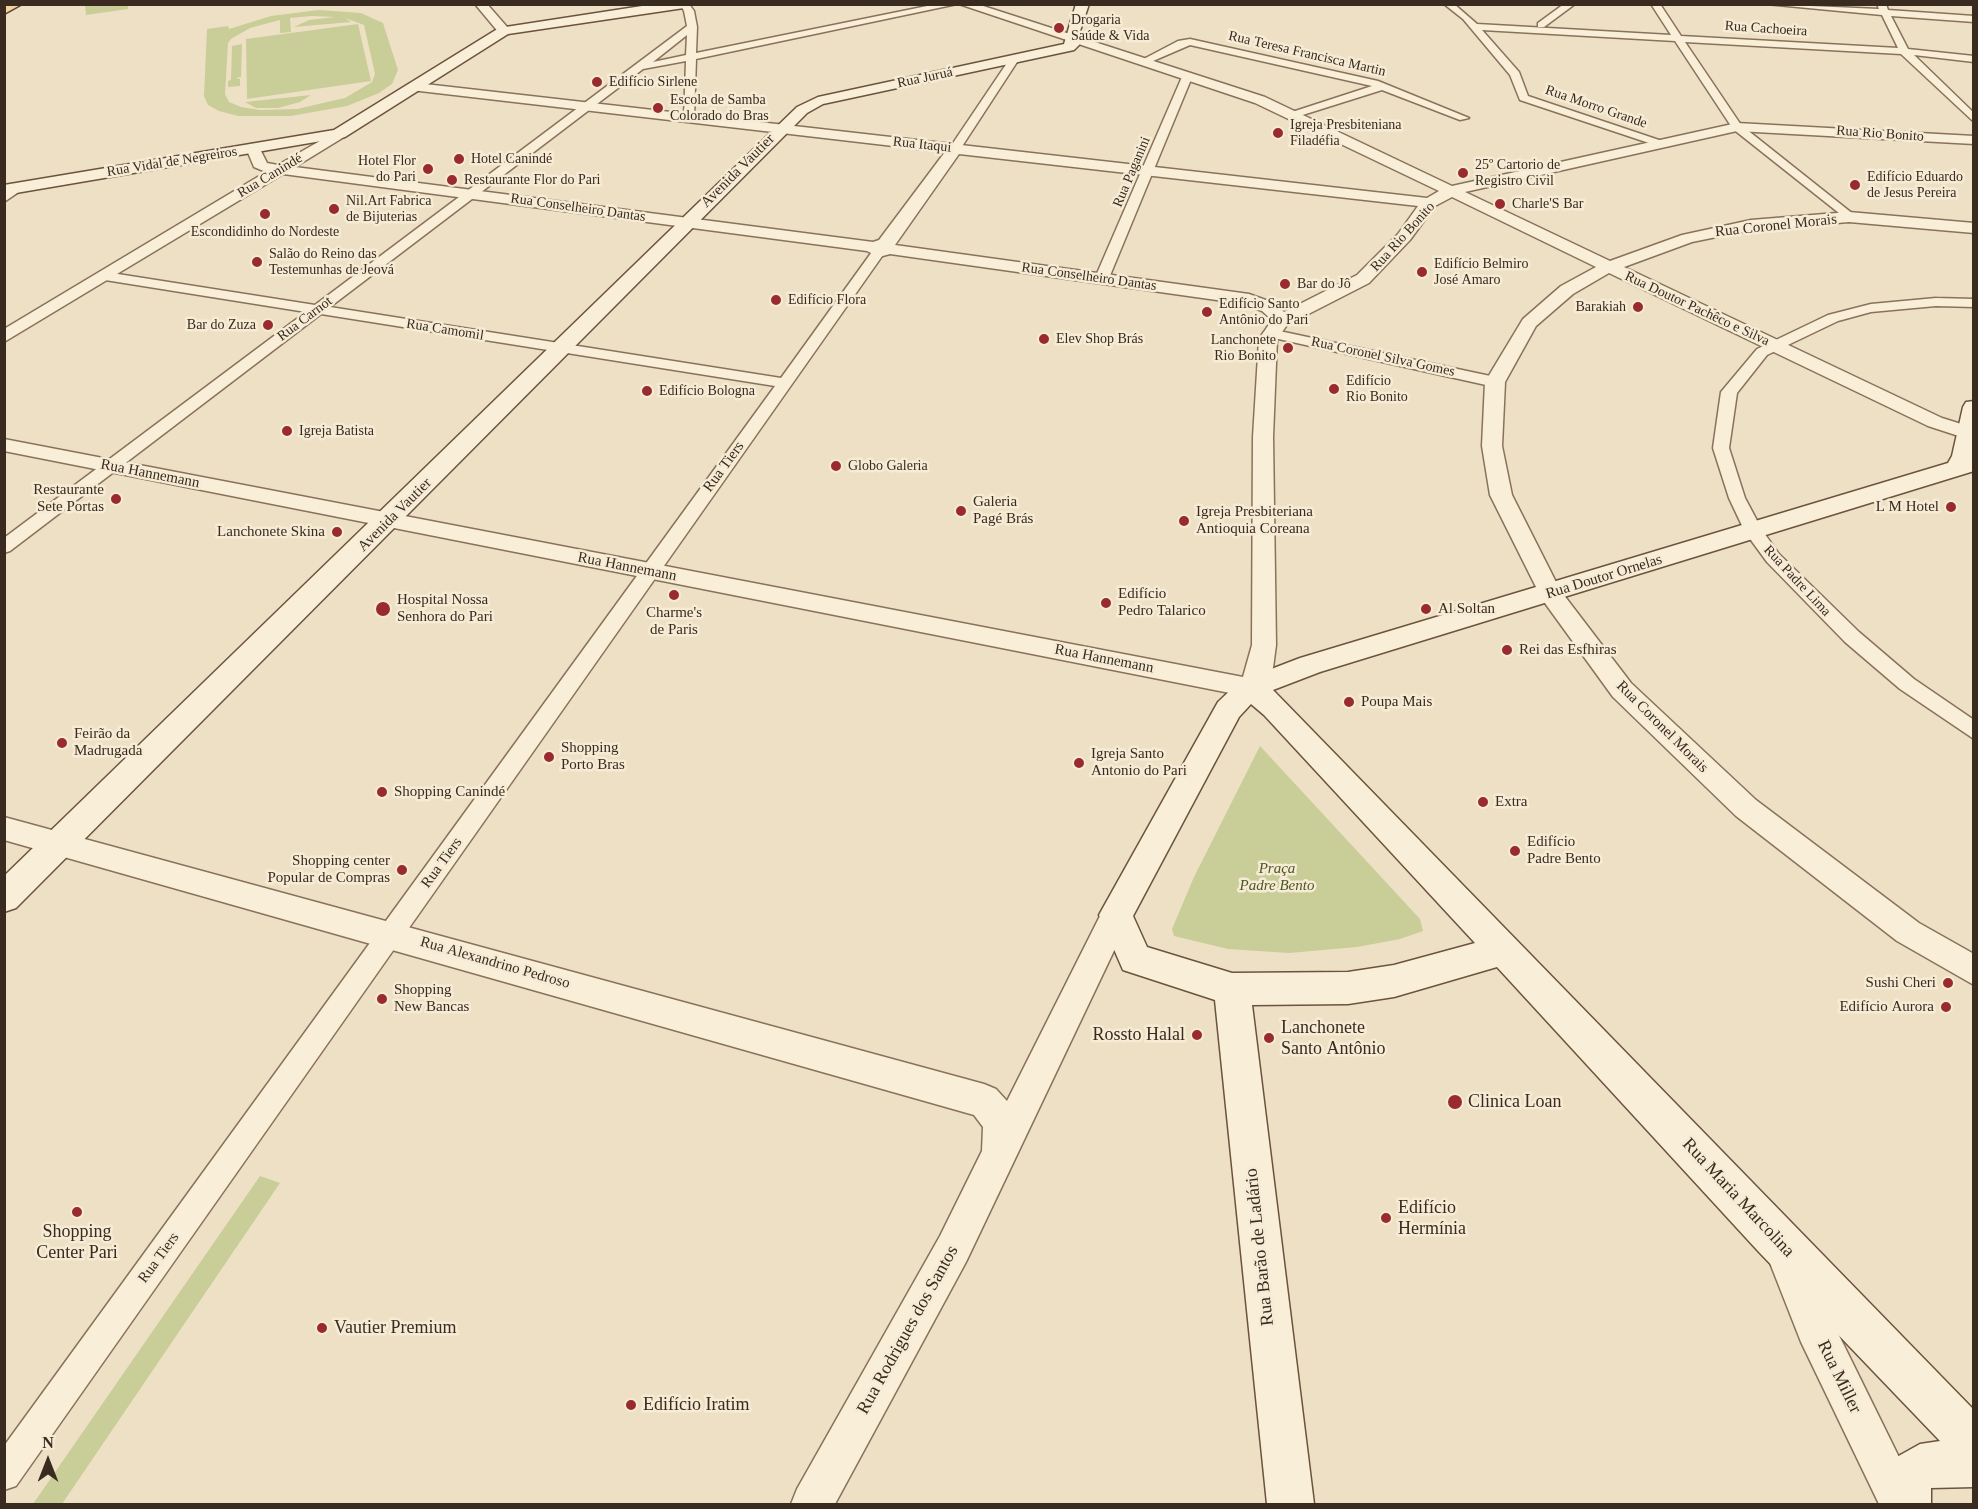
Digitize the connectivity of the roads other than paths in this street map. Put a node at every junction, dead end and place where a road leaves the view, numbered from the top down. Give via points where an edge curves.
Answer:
1 (15, 4) edge
2 (480, 4) edge
3 (684, 4) edge
4 (953, 4) edge
5 (964, 4) edge
6 (1083, 4) edge
7 (1448, 4) edge
8 (1571, 4) edge
9 (1655, 4) edge
10 (1770, 4) edge
11 (1883, 8) edge
12 (4, 10) edge
13 (1466, 17) junction
14 (1974, 19) edge
15 (1541, 25) junction
16 (692, 27) junction
17 (1474, 27) junction
18 (1556, 31) junction
19 (504, 32) junction
20 (1677, 37) junction
21 (1072, 40) junction
22 (1904, 51) junction
23 (692, 56) junction
24 (1974, 58) edge
25 (1014, 59) junction
26 (1143, 62) junction
27 (641, 67) junction
28 (1187, 76) junction
29 (1383, 86) junction
30 (416, 87) junction
31 (587, 106) junction
32 (1293, 116) junction
33 (689, 118) junction
34 (1464, 118) dead end
35 (1974, 118) edge
36 (1737, 127) junction
37 (782, 129) junction
38 (339, 134) junction
39 (1974, 140) edge
40 (1658, 143) junction
41 (253, 148) junction
42 (955, 149) junction
43 (283, 168) junction
44 (1148, 171) junction
45 (12, 189) edge
46 (1454, 190) junction
47 (471, 194) junction
48 (4, 200) edge
49 (1429, 203) junction
50 (1849, 217) junction
51 (687, 222) junction
52 (1974, 228) edge
53 (881, 248) junction
54 (1608, 267) junction
55 (105, 276) junction
56 (1102, 278) junction
57 (1974, 303) edge
58 (318, 310) junction
59 (1276, 326) junction
60 (4, 337) edge
61 (1774, 346) junction
62 (561, 348) junction
63 (1495, 382) junction
64 (785, 383) junction
65 (1974, 407) edge
66 (4, 445) edge
67 (1969, 448) edge
68 (111, 466) junction
69 (389, 520) junction
70 (1754, 532) junction
71 (4, 547) edge
72 (650, 571) junction
73 (1550, 593) junction
74 (1250, 688) junction
75 (1974, 731) edge
76 (4, 828) edge
77 (61, 843) junction
78 (4, 898) edge
79 (1116, 915) junction
80 (391, 934) junction
81 (1505, 950) junction
82 (1135, 960) junction
83 (1090, 970) junction
84 (1974, 971) edge
85 (1232, 989) junction
86 (1039, 1074) junction
87 (984, 1101) junction
88 (1000, 1153) junction
89 (1782, 1246) junction
90 (1974, 1443) edge
91 (1974, 1464) edge
92 (4, 1474) edge
93 (812, 1504) edge
94 (1290, 1504) edge
95 (1901, 1504) edge
96 (1908, 1504) edge

1 - 12 main road
2 - 19 street
3 - 16 street via 689,9
3 - 19 main road
4 - 23 street
5 - 21 street, Rua Doutor Pachêco e Silva
6 - 21 main road
7 - 13 street
8 - 15 street
9 - 20 street
10 - 11 street
11 - 14 street
11 - 22 street
13 - 15 street
13 - 17 street
15 - 18 street
16 - 23 street
16 - 27 street, Rua Carnot
17 - 18 street, Rua Cachoeira
17 - 40 street, Rua Morro Grande via 1515,74 1524,98
18 - 20 street, Rua Cachoeira
19 - 30 main road, Rua Canindé
20 - 22 street, Rua Cachoeira
20 - 36 street
21 - 25 main road, Rua Juruá via 1069,47
21 - 26 street, Rua Doutor Pachêco e Silva
22 - 24 street, Rua Cachoeira
22 - 35 street
23 - 27 street
23 - 33 street
25 - 37 main road, Rua Juruá via 818,101
25 - 42 street, Rua Tiers
26 - 28 street, Rua Doutor Pachêco e Silva
26 - 29 street, Rua Teresa Francisca Martin via 1190,42
27 - 31 street, Rua Carnot
28 - 32 street, Rua Doutor Pachêco e Silva via 1260,100
28 - 44 street, Rua Paganini
29 - 32 street
29 - 34 street, Rua Teresa Francisca Martin
30 - 31 street, Rua Itaqui
30 - 38 main road, Rua Canindé
31 - 33 street, Rua Itaqui
31 - 47 street, Rua Carnot
32 - 46 street, Rua Doutor Pachêco e Silva
33 - 37 street, Rua Itaqui
36 - 39 street, Rua Rio Bonito
36 - 40 street, Rua Rio Bonito
36 - 50 street
37 - 42 street, Rua Itaqui
37 - 51 main road, Avenida Vautier
38 - 41 main road, Rua Vidal de Negreiros
38 - 43 street, Rua Canindé
40 - 46 street, Rua Rio Bonito
41 - 43 street, Rua Conselheiro Dantas via 258,165
41 - 45 main road, Rua Vidal de Negreiros
42 - 44 street, Rua Itaqui
42 - 53 street, Rua Tiers
43 - 47 street, Rua Conselheiro Dantas
43 - 55 street, Rua Canindé
44 - 49 street, Rua Itaqui
44 - 56 street, Rua Paganini
45 - 48 street
46 - 49 street, Rua Rio Bonito
46 - 54 street, Rua Doutor Pachêco e Silva
47 - 51 street, Rua Conselheiro Dantas
47 - 58 street, Rua Carnot
49 - 59 street, Rua Rio Bonito via 1391,252 1363,279
50 - 52 street, Rua Coronel Morais
50 - 54 street, Rua Coronel Morais via 1718,231
51 - 53 street, Rua Conselheiro Dantas
51 - 62 main road, Avenida Vautier
53 - 56 street, Rua Conselheiro Dantas
53 - 64 street, Rua Tiers
54 - 61 street, Rua Doutor Pachêco e Silva
54 - 63 street, Rua Coronel Morais via 1567,290 1528,323
55 - 58 street, Rua Camomil
55 - 60 street, Rua Canindé
56 - 59 street, Rua Conselheiro Dantas via 1249,299 1268,307
57 - 61 street, Rua Padre Lima via 1871,308 1833,318
58 - 62 street, Rua Camomil
58 - 68 street, Rua Carnot
59 - 63 street, Rua Coronel Silva Gomes
59 - 74 street via 1267,343 1263,437 1264,645 1260,668
61 - 67 street, Rua Doutor Pachêco e Silva via 1942,426
61 - 70 street, Rua Padre Lima via 1762,352 1730,392 1721,448 1737,498
62 - 64 street, Rua Camomil
62 - 69 main road, Avenida Vautier
63 - 73 street, Rua Coronel Morais via 1492,446 1501,495
64 - 72 street, Rua Tiers
65 - 67 main road
66 - 68 street, Rua Hannemann
67 - 70 main road, Rua Doutor Ornelas
68 - 69 street, Rua Hannemann
68 - 71 street, Rua Carnot
69 - 72 street, Rua Hannemann
69 - 77 main road, Avenida Vautier
70 - 73 main road, Rua Doutor Ornelas
70 - 75 street, Rua Padre Lima via 1784,570 1852,638 1907,684
72 - 74 street, Rua Hannemann
72 - 80 street, Rua Tiers
73 - 74 main road, Rua Doutor Ornelas via 1310,665
73 - 84 street, Rua Coronel Morais via 1622,690 1716,782 1861,898 1908,932
74 - 79 main road via 1228,710
74 - 81 main road via 1274,707
76 - 77 street, Rua Alexandrino Pedroso
77 - 78 main road, Avenida Vautier
77 - 80 street, Rua Alexandrino Pedroso
79 - 82 main road
79 - 83 street
80 - 87 street, Rua Alexandrino Pedroso
80 - 92 street, Rua Tiers
81 - 85 main road via 1395,981 1348,988
81 - 89 main road, Rua Maria Marcolina
82 - 83 street
82 - 85 main road
83 - 86 street, Rua Rodrigues dos Santos
85 - 94 main road, Rua Barão de Ladário
86 - 87 street, Rua Rodrigues dos Santos via 1018,1090
86 - 88 street, Rua Rodrigues dos Santos
87 - 88 street, Rua Rodrigues dos Santos via 996,1113
88 - 93 street, Rua Rodrigues dos Santos via 952,1249
89 - 90 main road, Rua Maria Marcolina
89 - 95 street, Rua Miller via 1815,1328
91 - 96 main road via 1920,1467 1907,1484

